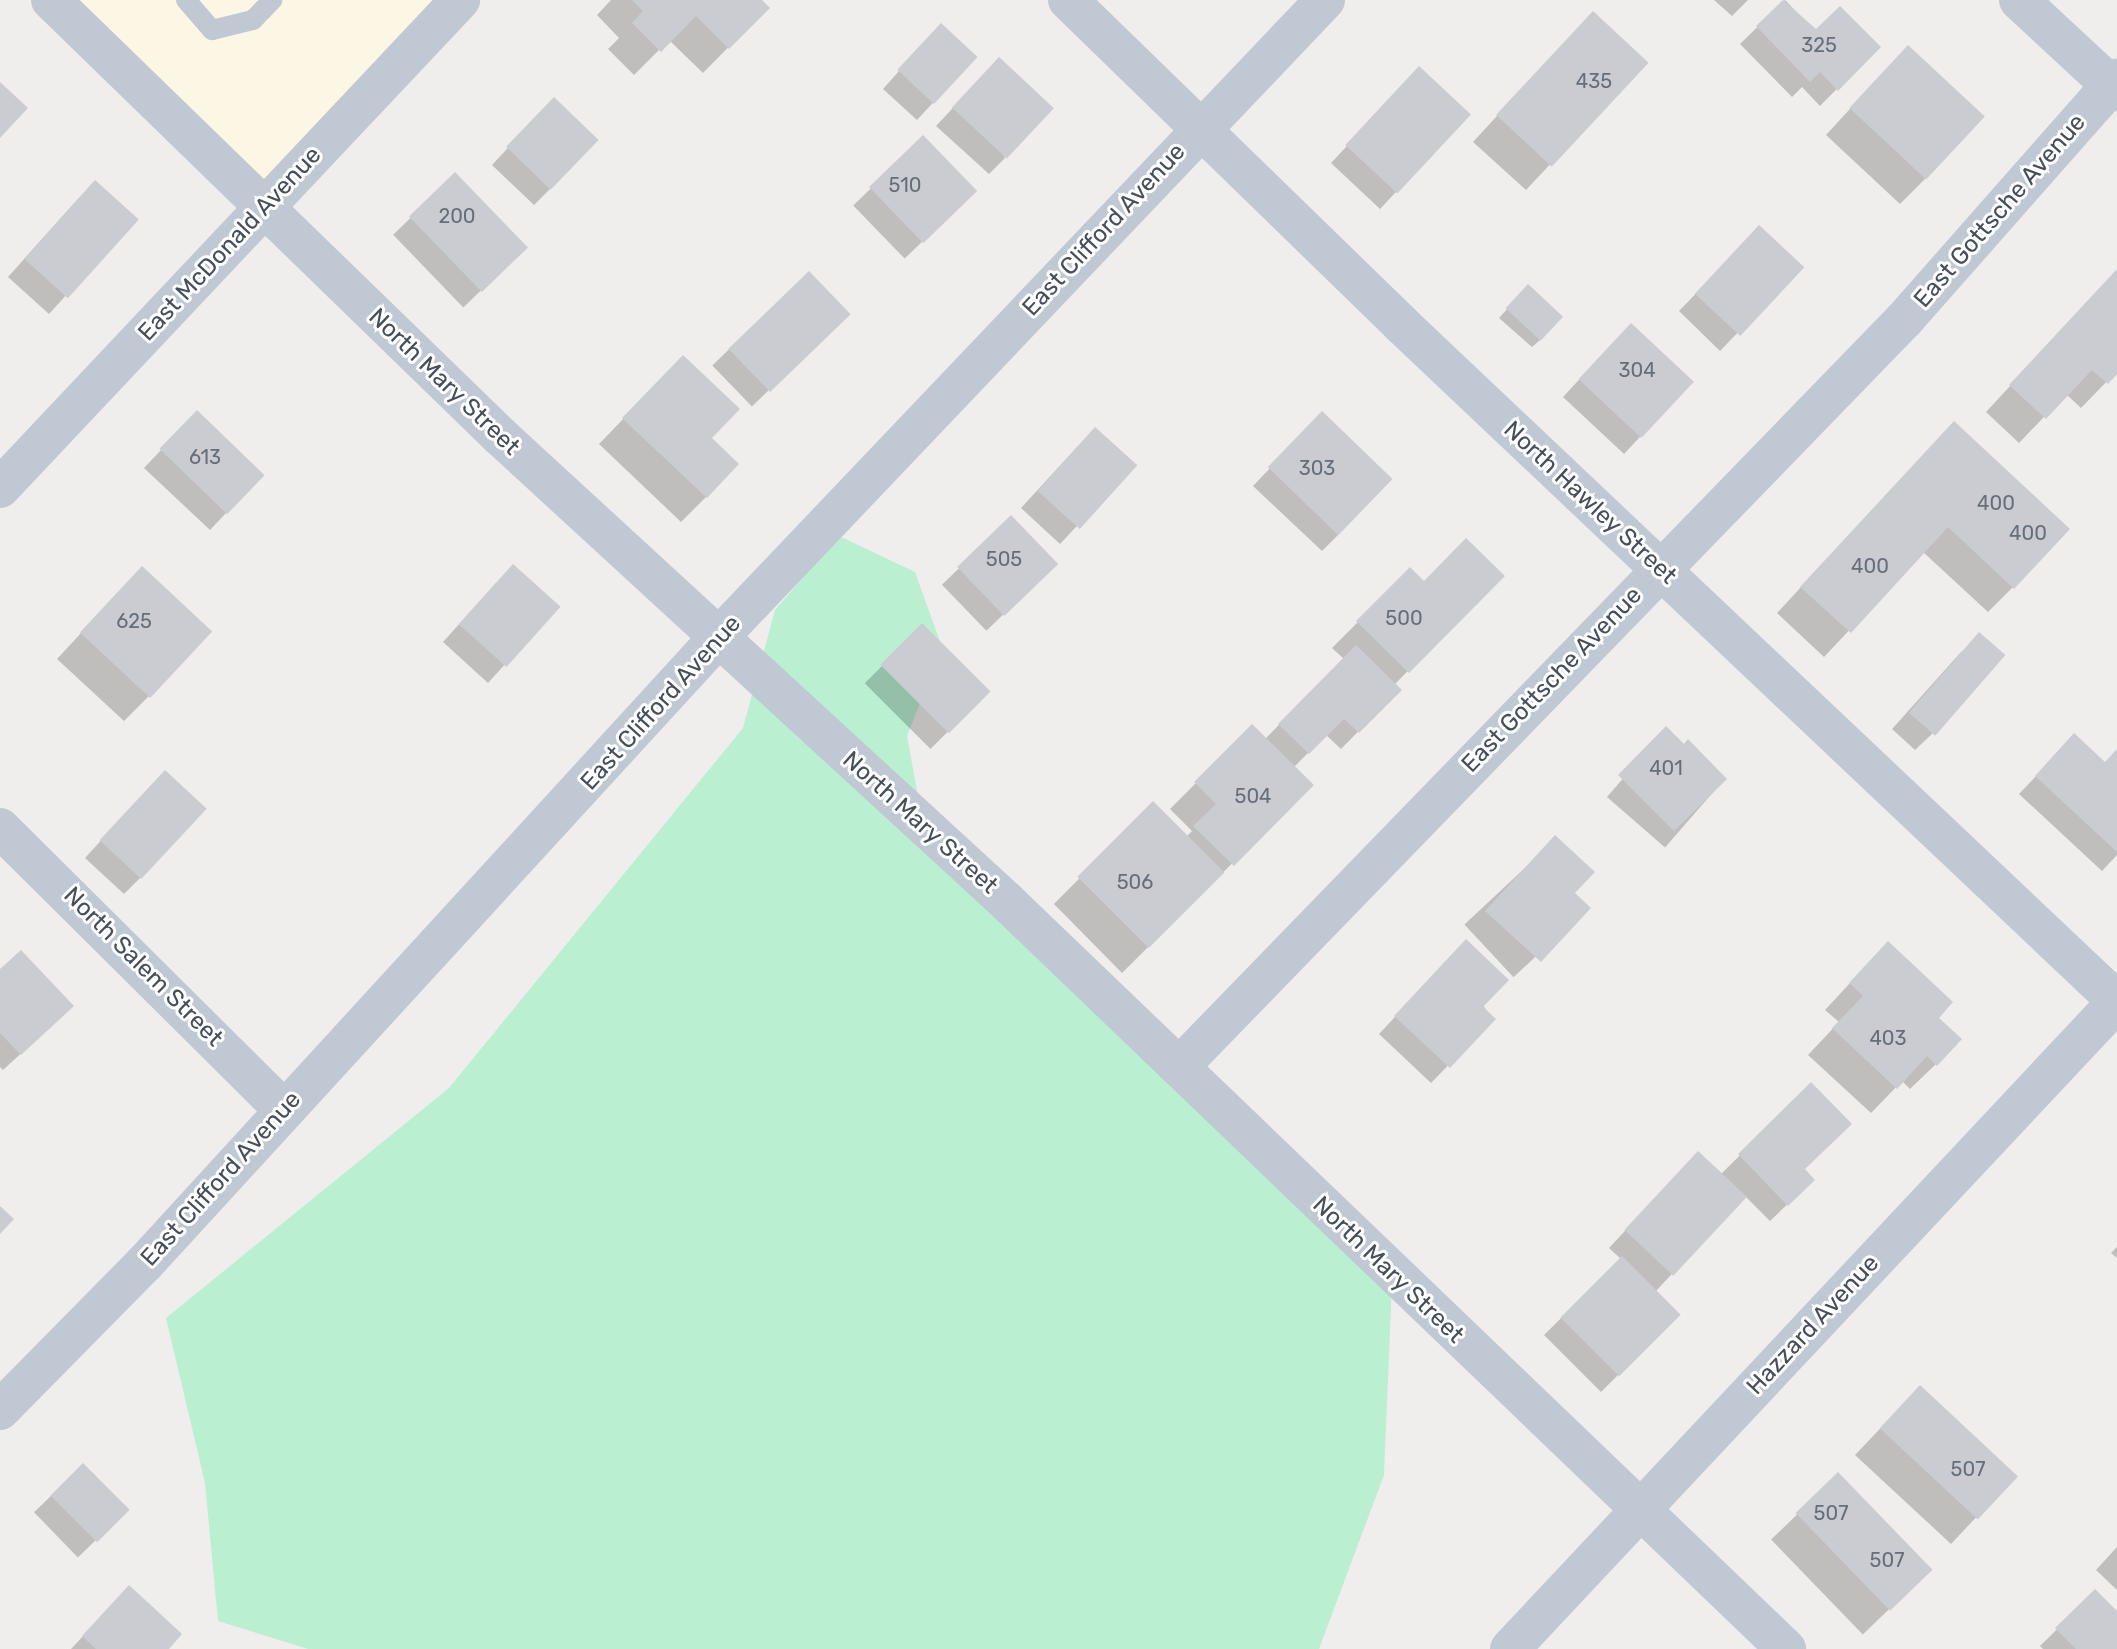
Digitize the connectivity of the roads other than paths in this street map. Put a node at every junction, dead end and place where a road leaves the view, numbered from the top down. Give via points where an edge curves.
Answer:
1 (51, 0) edge
2 (186, 0) edge
3 (272, 0) edge
4 (460, 0) edge
5 (1068, 0) edge
6 (1325, 0) edge
7 (2019, 0) edge
8 (2115, 84) edge
9 (1198, 130) junction
10 (264, 208) junction
11 (0, 488) edge
12 (1659, 567) junction
13 (717, 639) junction
14 (0, 828) edge
15 (2117, 1001) edge
16 (1179, 1067) junction
17 (283, 1109) junction
18 (0, 1410) edge
19 (1641, 1509) junction
20 (1510, 1649) edge
21 (1786, 1649) edge

1 - 10 street, North Mary Street
2 - 3 lane via 212,30 253,20
4 - 10 street, East McDonald Avenue
5 - 9 street, North Hawley Street
6 - 9 street, East Clifford Avenue
7 - 8 street
8 - 12 street, East Gottsche Avenue via 1904,320
9 - 12 street, North Hawley Street
9 - 13 street, East Clifford Avenue
10 - 11 street, East McDonald Avenue
10 - 13 street, North Mary Street
12 - 15 street, North Hawley Street
12 - 16 street, East Gottsche Avenue
13 - 16 street, North Mary Street
13 - 17 street, East Clifford Avenue
14 - 17 street, North Salem Street
15 - 19 street, Hazzard Avenue
16 - 19 street, North Mary Street
17 - 18 street, East Clifford Avenue via 145,1263
19 - 20 street, Hazzard Avenue
19 - 21 street, North Mary Street

